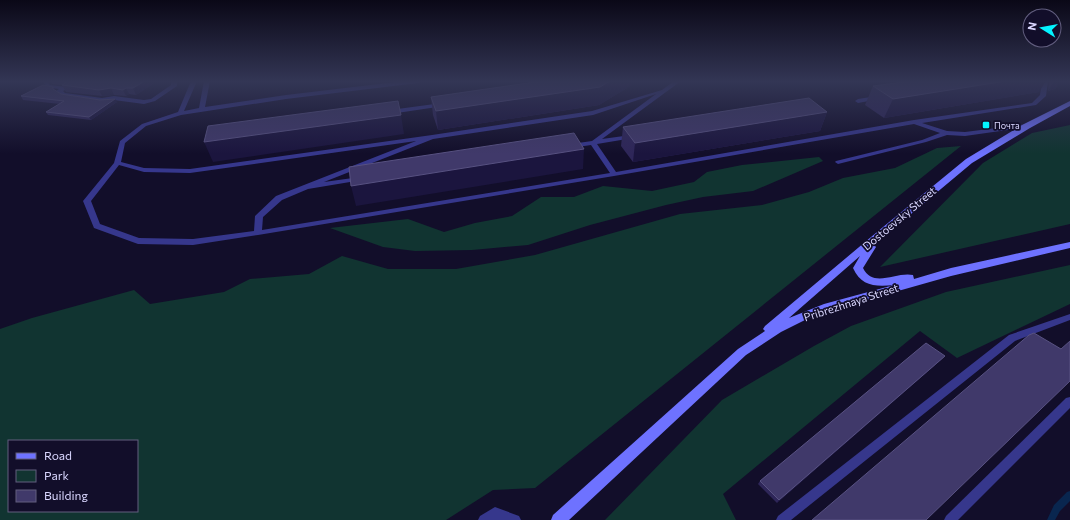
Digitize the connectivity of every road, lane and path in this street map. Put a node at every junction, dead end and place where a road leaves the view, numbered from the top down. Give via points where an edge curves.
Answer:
1 (183, 105) edge
2 (203, 105) edge
3 (233, 105) edge
4 (436, 105) edge
5 (614, 105) edge
6 (645, 105) edge
7 (1026, 105) edge
8 (1066, 105) edge
9 (202, 110) junction
10 (180, 112) junction
11 (383, 113) edge
12 (914, 122) junction
13 (1027, 126) junction
14 (946, 133) junction
15 (640, 136) edge
16 (432, 137) junction
17 (593, 143) junction
18 (562, 148) edge
19 (838, 162) dead end
20 (117, 163) junction
21 (614, 174) junction
22 (369, 178) edge
23 (306, 187) junction
24 (258, 233) junction
25 (880, 234) junction
26 (1070, 245) edge
27 (951, 272) junction
28 (1070, 317) edge
29 (742, 352) junction
30 (1070, 401) edge
31 (484, 520) edge
32 (515, 520) edge
33 (558, 520) edge
34 (782, 520) edge
35 (950, 520) edge

1 - 10 lane
2 - 9 lane
3 - 9 lane
4 - 11 lane
5 - 16 lane via 593,112
6 - 17 lane
7 - 12 lane
8 - 13 main road, Dostoevsky Street
9 - 10 lane
10 - 20 lane via 144,125 122,142
12 - 14 lane
12 - 21 lane
13 - 14 lane via 965,134
13 - 25 main road, Dostoevsky Street via 969,160
14 - 19 lane via 924,141
15 - 17 lane
16 - 20 lane via 190,171 144,170
16 - 23 lane
17 - 18 lane
17 - 21 lane
20 - 24 lane via 87,201 97,226 138,241 193,242
21 - 24 lane
22 - 23 lane
23 - 24 lane via 279,198 259,216
25 - 27 main road via 858,268 866,278 875,282 893,281
25 - 29 main road, Dostoevsky Street
26 - 27 main road, Pribrezhnaya Street
27 - 29 main road, Pribrezhnaya Street via 803,316 777,329
28 - 34 lane via 1012,338
29 - 33 main road, Pribrezhnaya Street
30 - 35 lane
31 - 32 lane via 495,513

